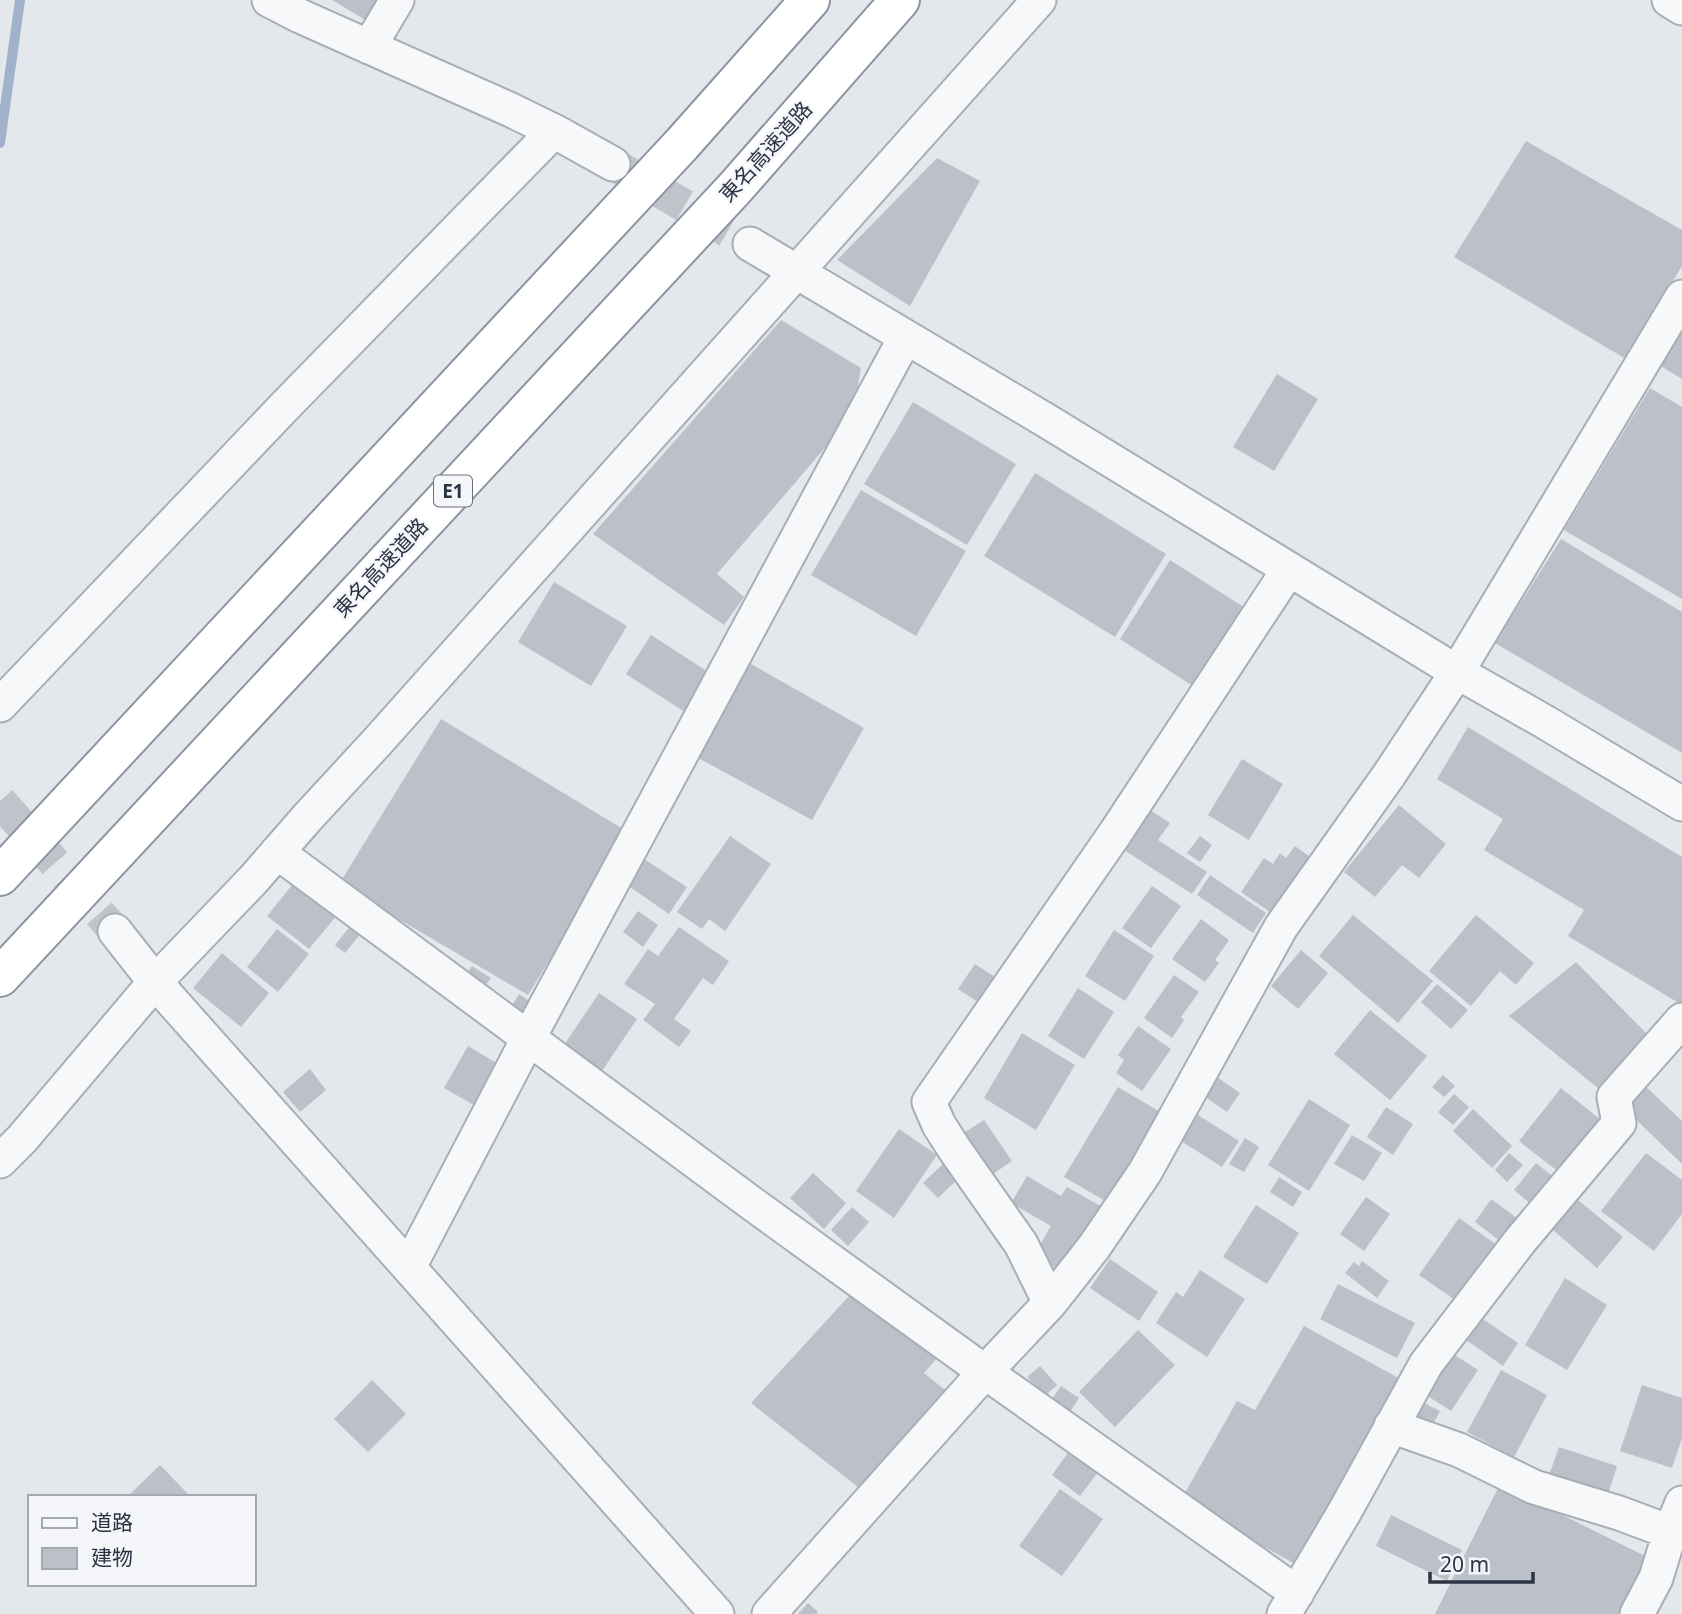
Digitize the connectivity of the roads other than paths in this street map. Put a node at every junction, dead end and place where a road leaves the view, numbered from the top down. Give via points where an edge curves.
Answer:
1 (269, 0) edge
2 (397, 0) edge
3 (810, 0) edge
4 (900, 0) edge
5 (1039, 0) edge
6 (1669, 0) edge
7 (1682, 8) edge
8 (369, 47) junction
9 (554, 131) junction
10 (613, 164) tunnel mouth
11 (750, 244) tunnel mouth
12 (797, 273) junction
13 (1682, 297) edge
14 (905, 338) junction
15 (1289, 569) junction
16 (1457, 672) junction
17 (0, 705) edge
18 (1682, 804) edge
19 (277, 852) junction
20 (0, 876) edge
21 (115, 931) tunnel mouth
22 (0, 977) edge
23 (155, 982) junction
24 (1682, 1020) edge
25 (528, 1039) junction
26 (0, 1161) edge
27 (409, 1267) junction
28 (1050, 1303) junction
29 (985, 1372) junction
30 (1391, 1426) junction
31 (1676, 1518) edge
32 (1290, 1603) edge
33 (716, 1614) edge
34 (769, 1614) edge
35 (1637, 1614) edge

1 - 8 street
2 - 8 street
3 - 20 highway via 682,144
4 - 22 highway, 東名高速道路 / E1 via 735,188
5 - 12 street
6 - 7 street
8 - 9 street
9 - 10 street
9 - 17 street
11 - 12 street
12 - 14 street
12 - 19 street
13 - 16 street
14 - 15 street
14 - 25 street
15 - 16 street
15 - 28 street via 1116,832 929,1102 955,1150 1021,1244
16 - 18 street
16 - 28 street via 1281,927 1145,1172
19 - 23 street
19 - 25 street
21 - 23 street
23 - 26 street
23 - 27 street
24 - 30 street via 1614,1097 1619,1123 1520,1241 1426,1364
25 - 27 street
25 - 29 street
27 - 33 street
28 - 29 street
29 - 32 street
29 - 34 street
30 - 31 street via 1459,1450 1534,1487 1619,1513
30 - 32 street
31 - 35 street via 1656,1578

